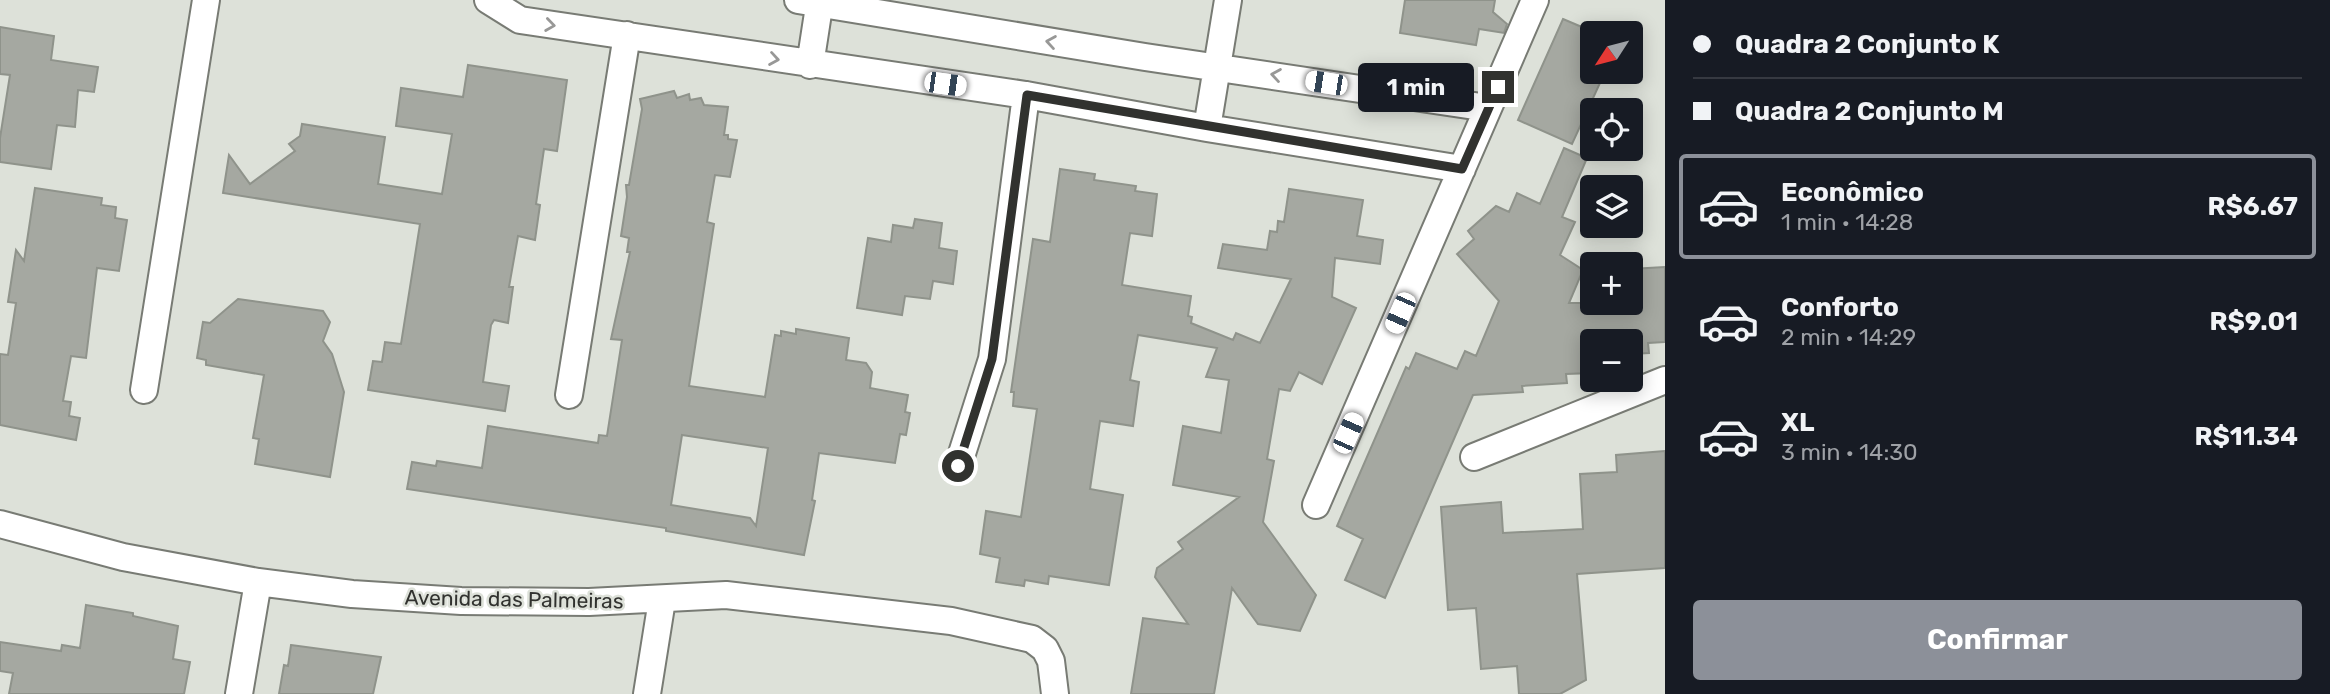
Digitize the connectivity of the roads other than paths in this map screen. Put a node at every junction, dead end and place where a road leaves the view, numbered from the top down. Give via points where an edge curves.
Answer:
1 (206, 0) edge
2 (488, 0) edge
3 (1228, 0) edge
4 (1535, 0) edge
5 (812, 1) edge
6 (627, 35) junction
7 (810, 65) junction
8 (1219, 66) junction
9 (1027, 95) junction
10 (1488, 108) junction
11 (1207, 128) junction
12 (1462, 169) junction
13 (1665, 380) edge
14 (144, 390) dead end
15 (569, 395) dead end
16 (1474, 457) dead end
17 (958, 466) dead end
18 (1316, 505) dead end
19 (0, 524) edge
20 (258, 582) junction
21 (662, 600) junction
22 (239, 694) edge
23 (647, 694) edge
24 (1055, 694) edge

1 - 14 street
2 -> 6 street via 520,20
3 - 8 street
4 - 10 street
5 - 7 street
8 -> 5 street
6 -> 7 street
6 - 15 street
7 - 9 street
10 -> 8 street
8 - 11 street
9 - 11 street
9 - 17 street via 992,359
10 - 12 street
11 - 12 street
12 - 18 street
13 - 16 street
19 - 20 street, Avenida das Palmeiras via 123,557
20 - 21 street, Avenida das Palmeiras via 461,601
20 - 22 street
21 - 23 street
21 - 24 street, Avenida das Palmeiras via 726,595 785,599 951,621 1032,639 1051,660

